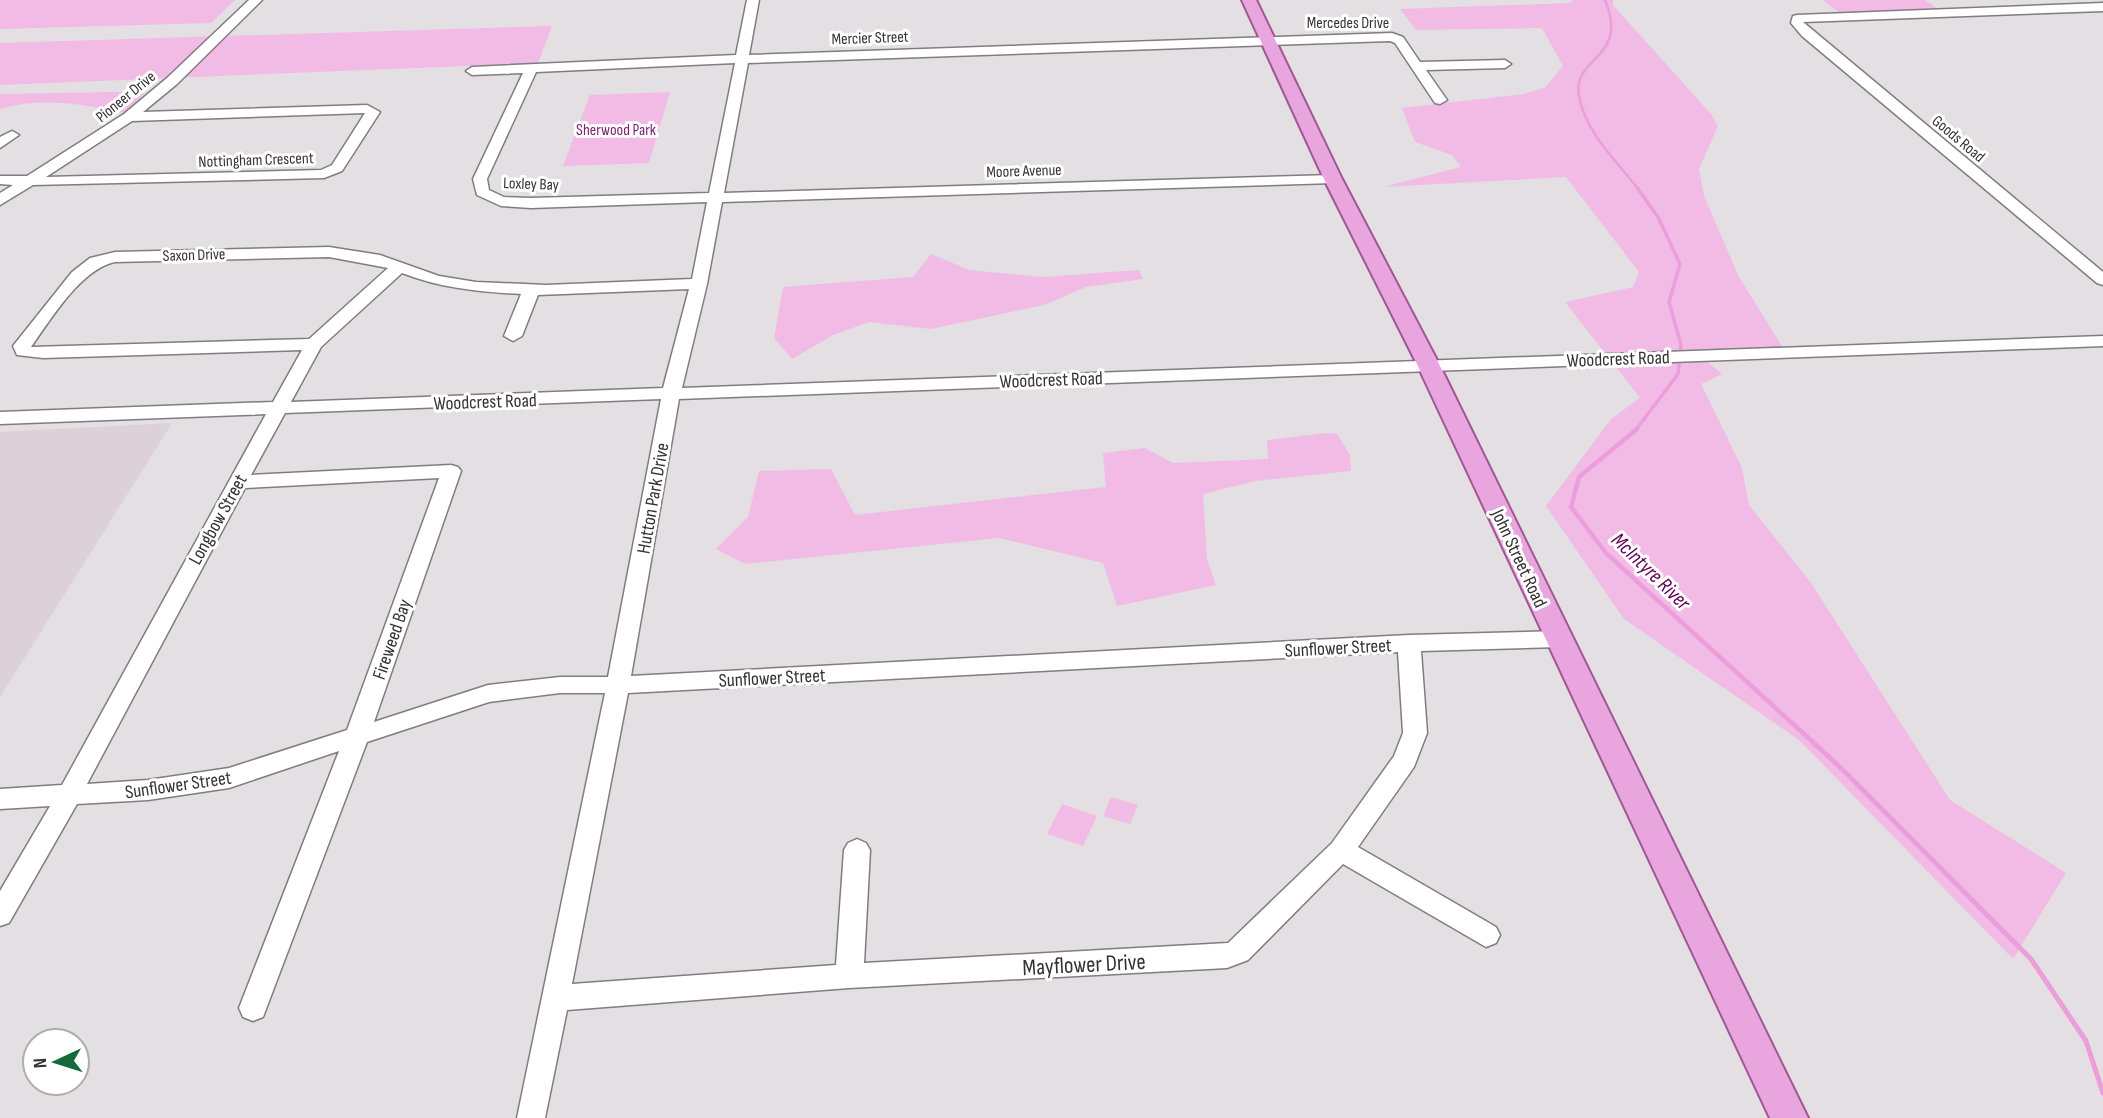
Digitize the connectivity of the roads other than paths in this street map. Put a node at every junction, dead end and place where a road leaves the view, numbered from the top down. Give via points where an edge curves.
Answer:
1 (256, 0) edge
2 (753, 0) edge
3 (1249, 0) edge
4 (2103, 7) edge
5 (1268, 41) junction
6 (740, 59) junction
7 (1505, 64) dead end
8 (1417, 66) junction
9 (531, 69) junction
10 (472, 71) dead end
11 (1440, 100) dead end
12 (129, 117) junction
13 (1333, 179) junction
14 (0, 180) edge
15 (31, 181) junction
16 (716, 195) junction
17 (0, 200) edge
18 (398, 268) junction
19 (2103, 281) edge
20 (699, 284) junction
21 (530, 290) junction
22 (513, 336) dead end
23 (2103, 341) edge
24 (314, 344) junction
25 (1428, 364) junction
26 (671, 394) junction
27 (277, 410) junction
28 (0, 418) edge
29 (237, 482) junction
30 (1559, 639) junction
31 (1409, 643) junction
32 (618, 685) junction
33 (357, 737) junction
34 (69, 795) junction
35 (0, 799) edge
36 (856, 850) dead end
37 (1341, 850) junction
38 (0, 915) edge
39 (1486, 935) dead end
40 (849, 976) junction
41 (557, 998) junction
42 (253, 1007) dead end
43 (531, 1116) dead end
44 (1789, 1118) edge

1 - 12 street, Pioneer Drive
2 - 6 street, Hutton Park Drive
3 - 5 main road, John Street Road
4 - 19 street, Goods Road via 1797,19 1806,33
5 - 6 street, Mercier Street
5 - 8 street, Mercedes Drive via 1392,37
5 - 13 main road, John Street Road
6 - 9 street, Mercier Street
6 - 16 street, Hutton Park Drive
7 - 8 street
8 - 11 street, Mercedes Drive
9 - 10 street, Mercier Street
9 - 16 street, Loxley Bay via 480,179 485,196 531,203
12 - 15 street, Pioneer Drive
12 - 15 street, Nottingham Crescent via 373,112 337,168 324,174
13 - 16 street, Moore Avenue
13 - 25 main road, John Street Road
14 - 15 street
15 - 17 street, Pioneer Drive
16 - 20 street, Hutton Park Drive
18 - 21 street, Saxon Drive via 454,284
18 - 24 street, Longbow Street
18 - 24 street, Saxon Drive via 380,260 329,252 109,257 78,275 22,345 23,351 43,354
20 - 21 street, Saxon Drive
20 - 26 street, Hutton Park Drive
21 - 22 street
23 - 25 street, Woodcrest Road
24 - 27 street, Longbow Street
25 - 26 street, Woodcrest Road
25 - 30 main road, John Street Road
26 - 27 street, Woodcrest Road
26 - 32 street, Hutton Park Drive
27 - 28 street, Woodcrest Road
27 - 29 street, Longbow Street
29 - 33 street, Fireweed Bay via 451,471
29 - 34 street, Longbow Street
30 - 31 street, Sunflower Street
30 - 44 main road, John Street Road
31 - 32 street, Sunflower Street
31 - 37 street, Mayflower Drive via 1415,733 1405,760
32 - 33 street, Sunflower Street via 560,685 488,694
32 - 41 street, Hutton Park Drive
33 - 34 street, Sunflower Street via 229,778
33 - 42 street, Fireweed Bay
34 - 35 street, Sunflower Street
34 - 38 street, Longbow Street
36 - 40 street
37 - 39 street
37 - 40 street, Mayflower Drive via 1248,944 1227,956
40 - 41 street, Mayflower Drive
41 - 43 street, Hutton Park Drive

